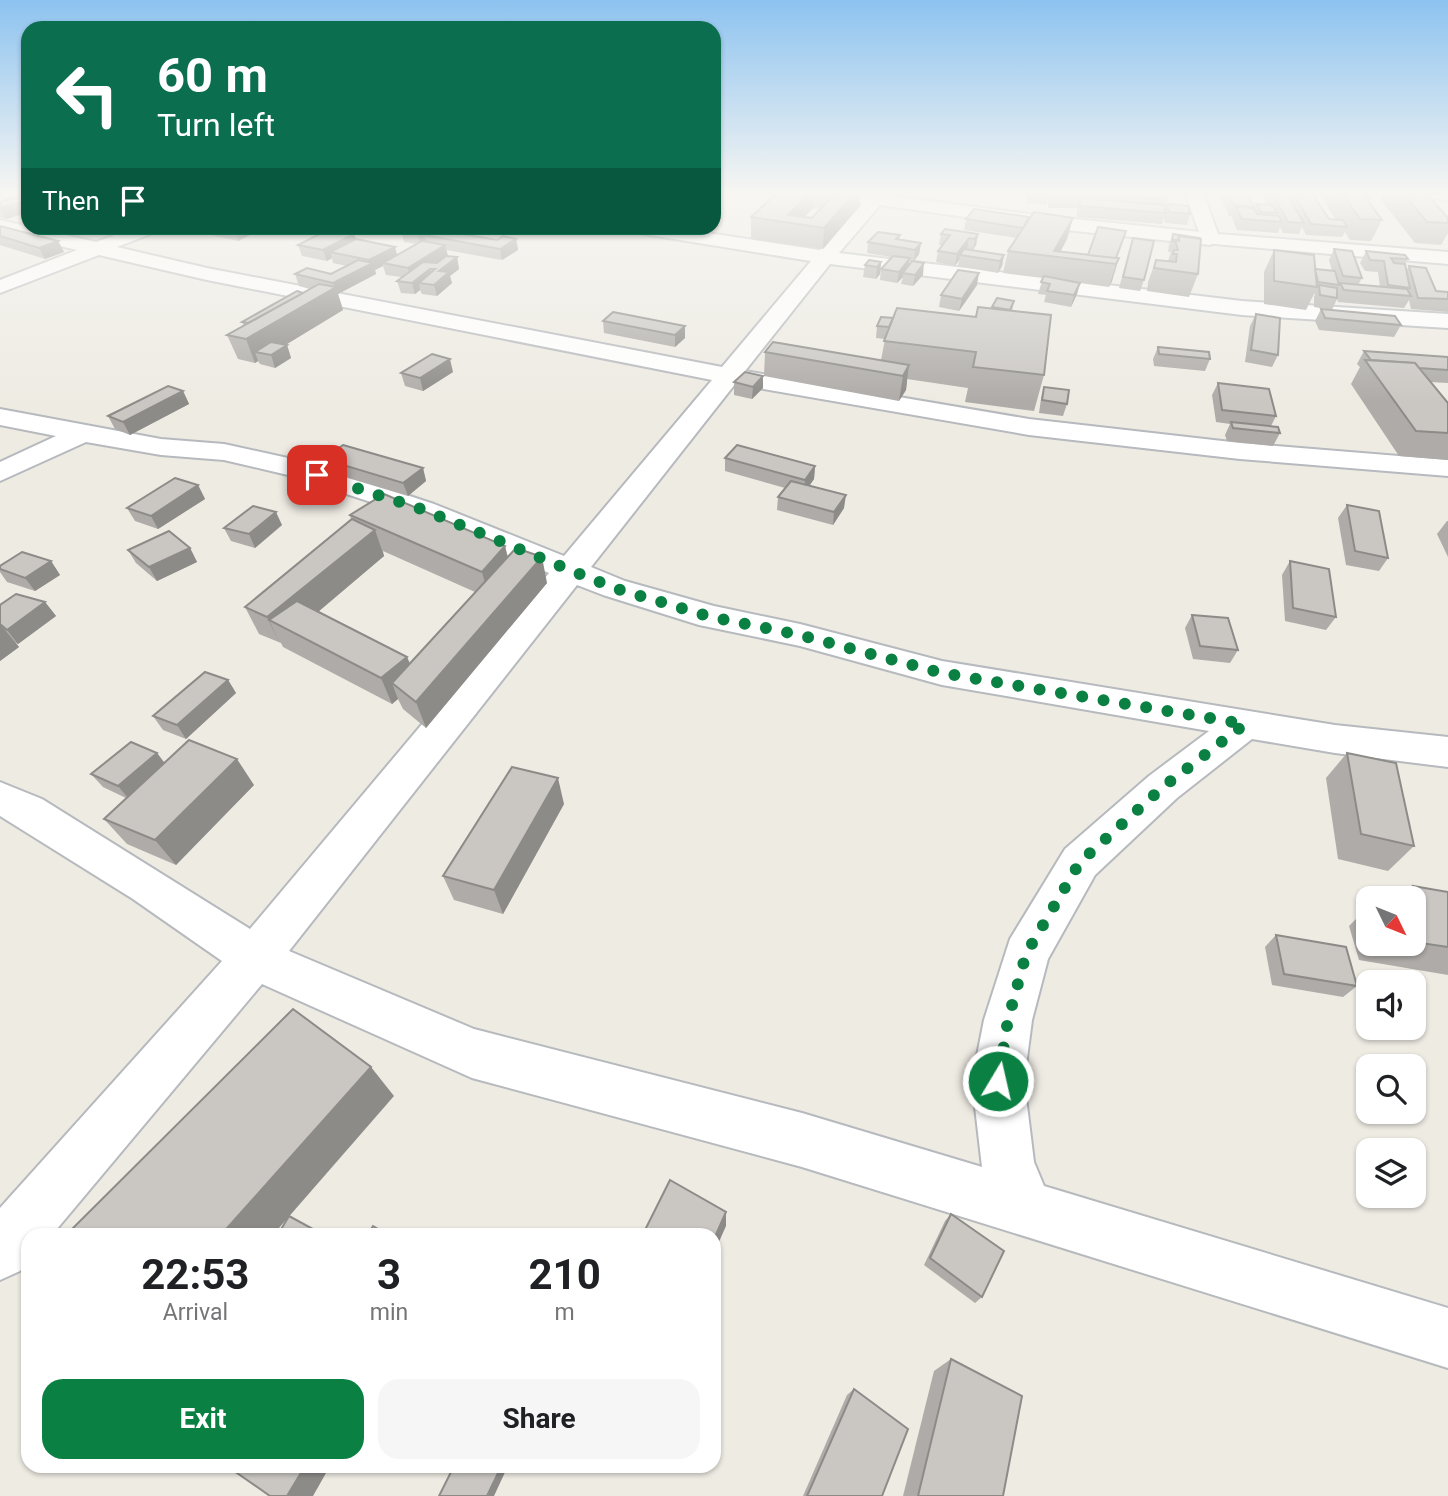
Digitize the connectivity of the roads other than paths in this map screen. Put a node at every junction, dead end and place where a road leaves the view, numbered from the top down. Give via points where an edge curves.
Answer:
1 (64, 263) edge
2 (156, 263) edge
3 (820, 263) edge
4 (872, 263) edge
5 (0, 287) edge
6 (1448, 321) edge
7 (730, 376) junction
8 (0, 417) edge
9 (82, 434) junction
10 (1448, 468) edge
11 (0, 473) edge
12 (570, 569) junction
13 (1245, 724) junction
14 (1448, 752) edge
15 (0, 798) edge
16 (255, 958) junction
17 (1025, 1208) junction
18 (0, 1251) edge
19 (1448, 1338) edge

1 - 5 street
2 - 7 street
3 - 7 street
4 - 6 street via 1242,309
7 - 10 street via 1057,431
7 - 12 street
8 - 9 street
9 - 11 street
9 - 12 street via 224,452 296,468 424,510
12 - 13 street via 614,588 711,617 942,673
12 - 16 street
13 - 14 street
13 - 17 street via 1163,787 1080,862 1026,954 998,1081 1007,1162
15 - 16 street via 148,886
16 - 17 street via 472,1053 802,1140
16 - 18 street
17 - 19 street

